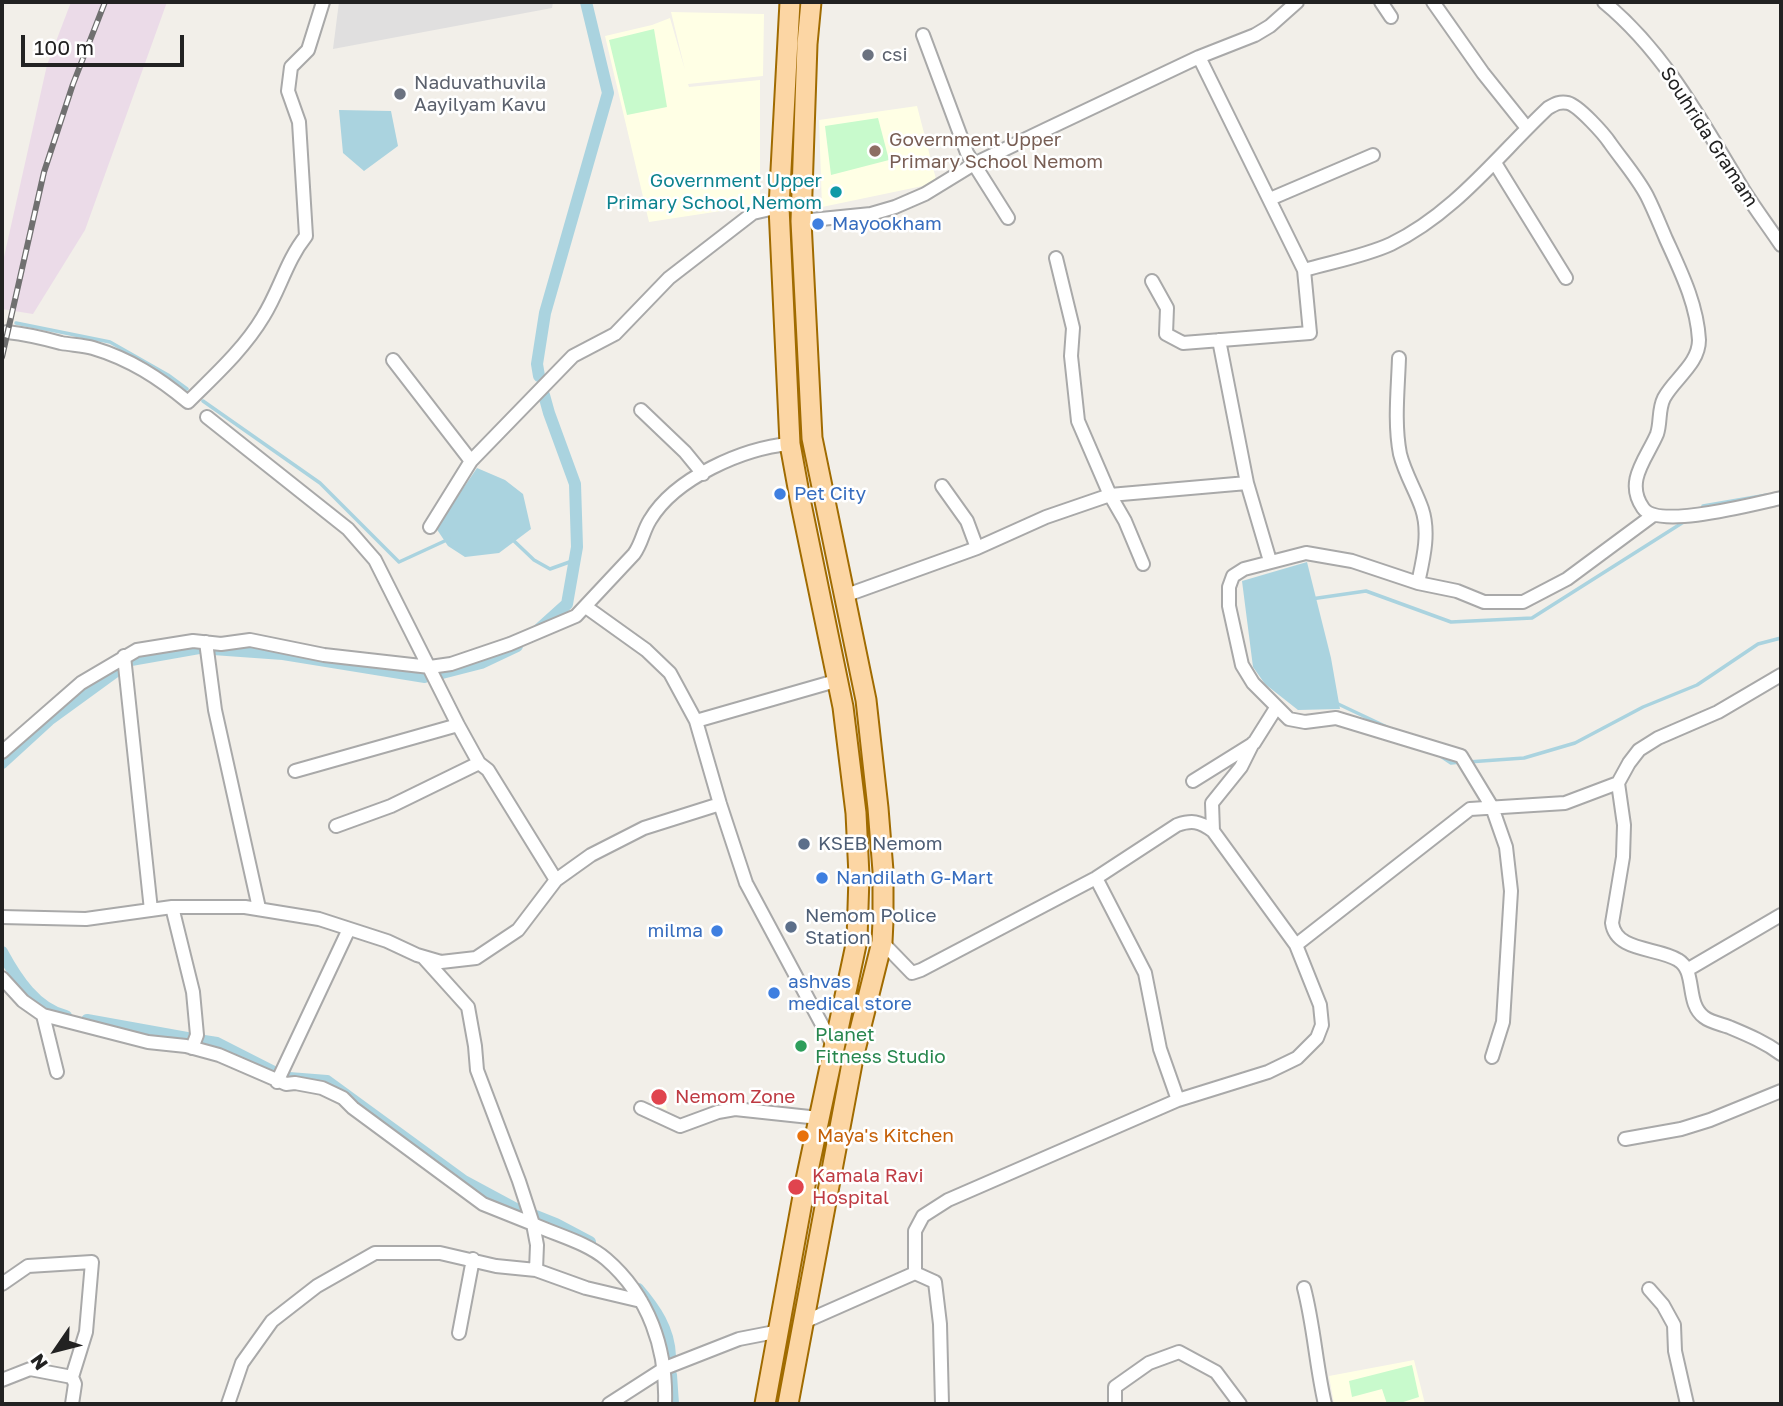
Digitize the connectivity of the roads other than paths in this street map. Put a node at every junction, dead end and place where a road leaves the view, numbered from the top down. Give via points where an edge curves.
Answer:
1 (323, 2) edge
2 (790, 2) edge
3 (811, 2) edge
4 (1297, 2) edge
5 (1381, 2) edge
6 (1433, 2) edge
7 (1604, 2) edge
8 (1391, 17) dead end
9 (923, 36) dead end
10 (1199, 57) junction
11 (1527, 128) junction
12 (1373, 155) dead end
13 (1495, 163) junction
14 (974, 164) junction
15 (1270, 200) junction
16 (779, 207) junction
17 (1008, 218) dead end
18 (801, 221) junction
19 (1781, 245) edge
20 (1056, 258) dead end
21 (1304, 270) junction
22 (1566, 278) dead end
23 (1152, 281) dead end
24 (7, 332) dead end
25 (1219, 341) junction
26 (1399, 358) dead end
27 (393, 360) dead end
28 (641, 410) dead end
29 (207, 417) dead end
30 (790, 444) junction
31 (471, 461) junction
32 (703, 474) junction
33 (1247, 483) junction
34 (942, 486) dead end
35 (1110, 495) junction
36 (1781, 498) edge
37 (1652, 516) junction
38 (430, 527) dead end
39 (977, 548) junction
40 (1270, 561) junction
41 (1143, 564) dead end
42 (1418, 583) junction
43 (844, 596) junction
44 (586, 607) junction
45 (206, 642) junction
46 (124, 656) junction
47 (430, 667) junction
48 (1781, 675) edge
49 (839, 680) junction
50 (1276, 708) junction
51 (696, 721) junction
52 (458, 725) junction
53 (1254, 743) junction
54 (2, 752) edge
55 (479, 763) junction
56 (295, 771) dead end
57 (1193, 781) dead end
58 (1618, 783) junction
59 (720, 804) junction
60 (1492, 807) junction
61 (335, 825) dead end
62 (1213, 831) junction
63 (1096, 878) junction
64 (556, 880) junction
65 (172, 906) junction
66 (259, 908) junction
67 (150, 910) junction
68 (1781, 915) edge
69 (2, 917) edge
70 (349, 929) junction
71 (881, 942) junction
72 (1296, 945) junction
73 (423, 957) junction
74 (1687, 970) junction
75 (2, 978) edge
76 (43, 1015) junction
77 (192, 1048) junction
78 (835, 1049) junction
79 (1781, 1054) edge
80 (1492, 1057) dead end
81 (853, 1058) junction
82 (57, 1072) dead end
83 (277, 1082) junction
84 (1781, 1091) edge
85 (1178, 1100) junction
86 (641, 1108) dead end
87 (819, 1118) junction
88 (1625, 1139) dead end
89 (533, 1224) junction
90 (473, 1259) junction
91 (536, 1270) junction
92 (915, 1273) junction
93 (2, 1284) edge
94 (1304, 1288) dead end
95 (1649, 1289) dead end
96 (641, 1301) junction
97 (804, 1322) junction
98 (780, 1331) junction
99 (460, 1333) dead end
100 (664, 1368) junction
101 (72, 1377) junction
102 (2, 1380) edge
103 (72, 1404) edge
104 (228, 1404) edge
105 (609, 1404) edge
106 (665, 1404) edge
107 (765, 1404) edge
108 (788, 1404) edge
109 (942, 1404) edge
110 (1115, 1404) edge
111 (1240, 1404) edge
112 (1325, 1404) edge
113 (1687, 1404) edge

1 - 24 street via 308,50 290,67 288,91 299,122 306,236 291,255 263,318 219,371 188,402 135,365 91,347
2 - 16 main road
3 - 18 main road
4 - 10 street via 1255,35
5 - 8 street
6 - 11 street
7 - 19 street, Souhrida Gramam via 1623,17 1679,83
9 - 14 street
10 - 14 street
10 - 15 street
11 - 13 street
11 - 37 street via 1548,108 1568,103 1606,136 1646,195 1693,303 1698,350 1665,396 1656,436 1636,473 1638,499
12 - 15 street
13 - 21 street via 1412,232 1388,245
13 - 22 street
14 - 17 street
14 - 18 street via 895,207
15 - 21 street
16 - 30 main road
16 - 31 street via 753,213 669,278 615,334 573,356
18 - 43 main road via 812,438
20 - 35 street via 1073,328 1078,421
21 - 25 street via 1310,333
23 - 25 street via 1167,309 1166,334 1183,343
25 - 33 street
26 - 42 street via 1400,454 1422,510 1425,548
27 - 31 street
28 - 32 street
29 - 47 street via 348,529 375,560
30 - 32 street via 736,457
30 - 49 main road
31 - 38 street
32 - 44 street via 679,488 659,508 634,554
33 - 35 street
33 - 40 street
34 - 39 street via 967,521
35 - 39 street
35 - 41 street
36 - 37 street via 1684,516
37 - 42 street via 1567,579 1523,603 1484,601
39 - 43 street
40 - 42 street via 1306,553 1352,561
40 - 50 street via 1233,576 1229,597 1242,666
43 - 71 main road via 874,759 883,871
44 - 47 street via 576,617 510,644
44 - 51 street via 670,673
45 - 46 street via 157,645
45 - 47 street via 250,640 324,655
45 - 66 street via 215,710
46 - 54 street via 81,682
46 - 67 street
47 - 52 street
48 - 58 street via 1639,750
49 - 51 street
49 - 78 main road via 856,813 859,909
50 - 53 street
50 - 60 street via 1289,719 1336,718 1461,756
51 - 59 street
52 - 55 street
52 - 56 street
53 - 57 street
53 - 62 street via 1212,803
55 - 61 street via 391,806
55 - 64 street via 488,770
58 - 60 street via 1565,803
58 - 74 street via 1623,857 1613,932 1622,941 1680,961
59 - 64 street via 643,828 591,855
59 - 78 street via 746,883
60 - 72 street via 1470,810
60 - 80 street via 1506,847 1511,891 1503,1022
62 - 63 street via 1200,822 1177,825
62 - 72 street
63 - 71 street via 912,973
63 - 85 street via 1144,973 1160,1049
64 - 73 street via 518,930 476,958 442,962
65 - 66 street
65 - 67 street
65 - 77 street via 193,992 197,1035
66 - 70 street
67 - 69 street via 86,919
68 - 74 street
70 - 73 street
70 - 83 street
71 - 81 main road
72 - 85 street via 1320,1004 1322,1025 1317,1038 1297,1058 1268,1072
73 - 89 street via 468,1007 477,1070
74 - 79 street via 1694,1005 1703,1017 1760,1040
75 - 76 street
76 - 77 street via 148,1042
76 - 82 street
77 - 83 street via 219,1055
78 - 81 main road
78 - 87 main road
81 - 97 main road
83 - 89 street via 322,1088 343,1098 483,1204
84 - 88 street via 1681,1129
85 - 92 street via 932,1210 915,1231
86 - 87 street via 680,1126 735,1109
87 - 98 main road
89 - 91 street
89 - 96 street via 605,1258
90 - 91 street
90 - 99 street
90 - 104 street via 440,1253 375,1253 317,1286 272,1321 249,1352
91 - 96 street
92 - 97 street
92 - 109 street via 935,1282
93 - 101 street via 28,1266 92,1262 86,1332
94 - 112 street
95 - 113 street via 1674,1325
96 - 100 street via 655,1325
97 - 108 main road
98 - 100 street via 739,1339
98 - 107 main road
100 - 105 street
100 - 106 street
101 - 102 street via 30,1369
101 - 103 street
110 - 111 street via 1115,1387 1149,1363 1179,1352 1216,1372

